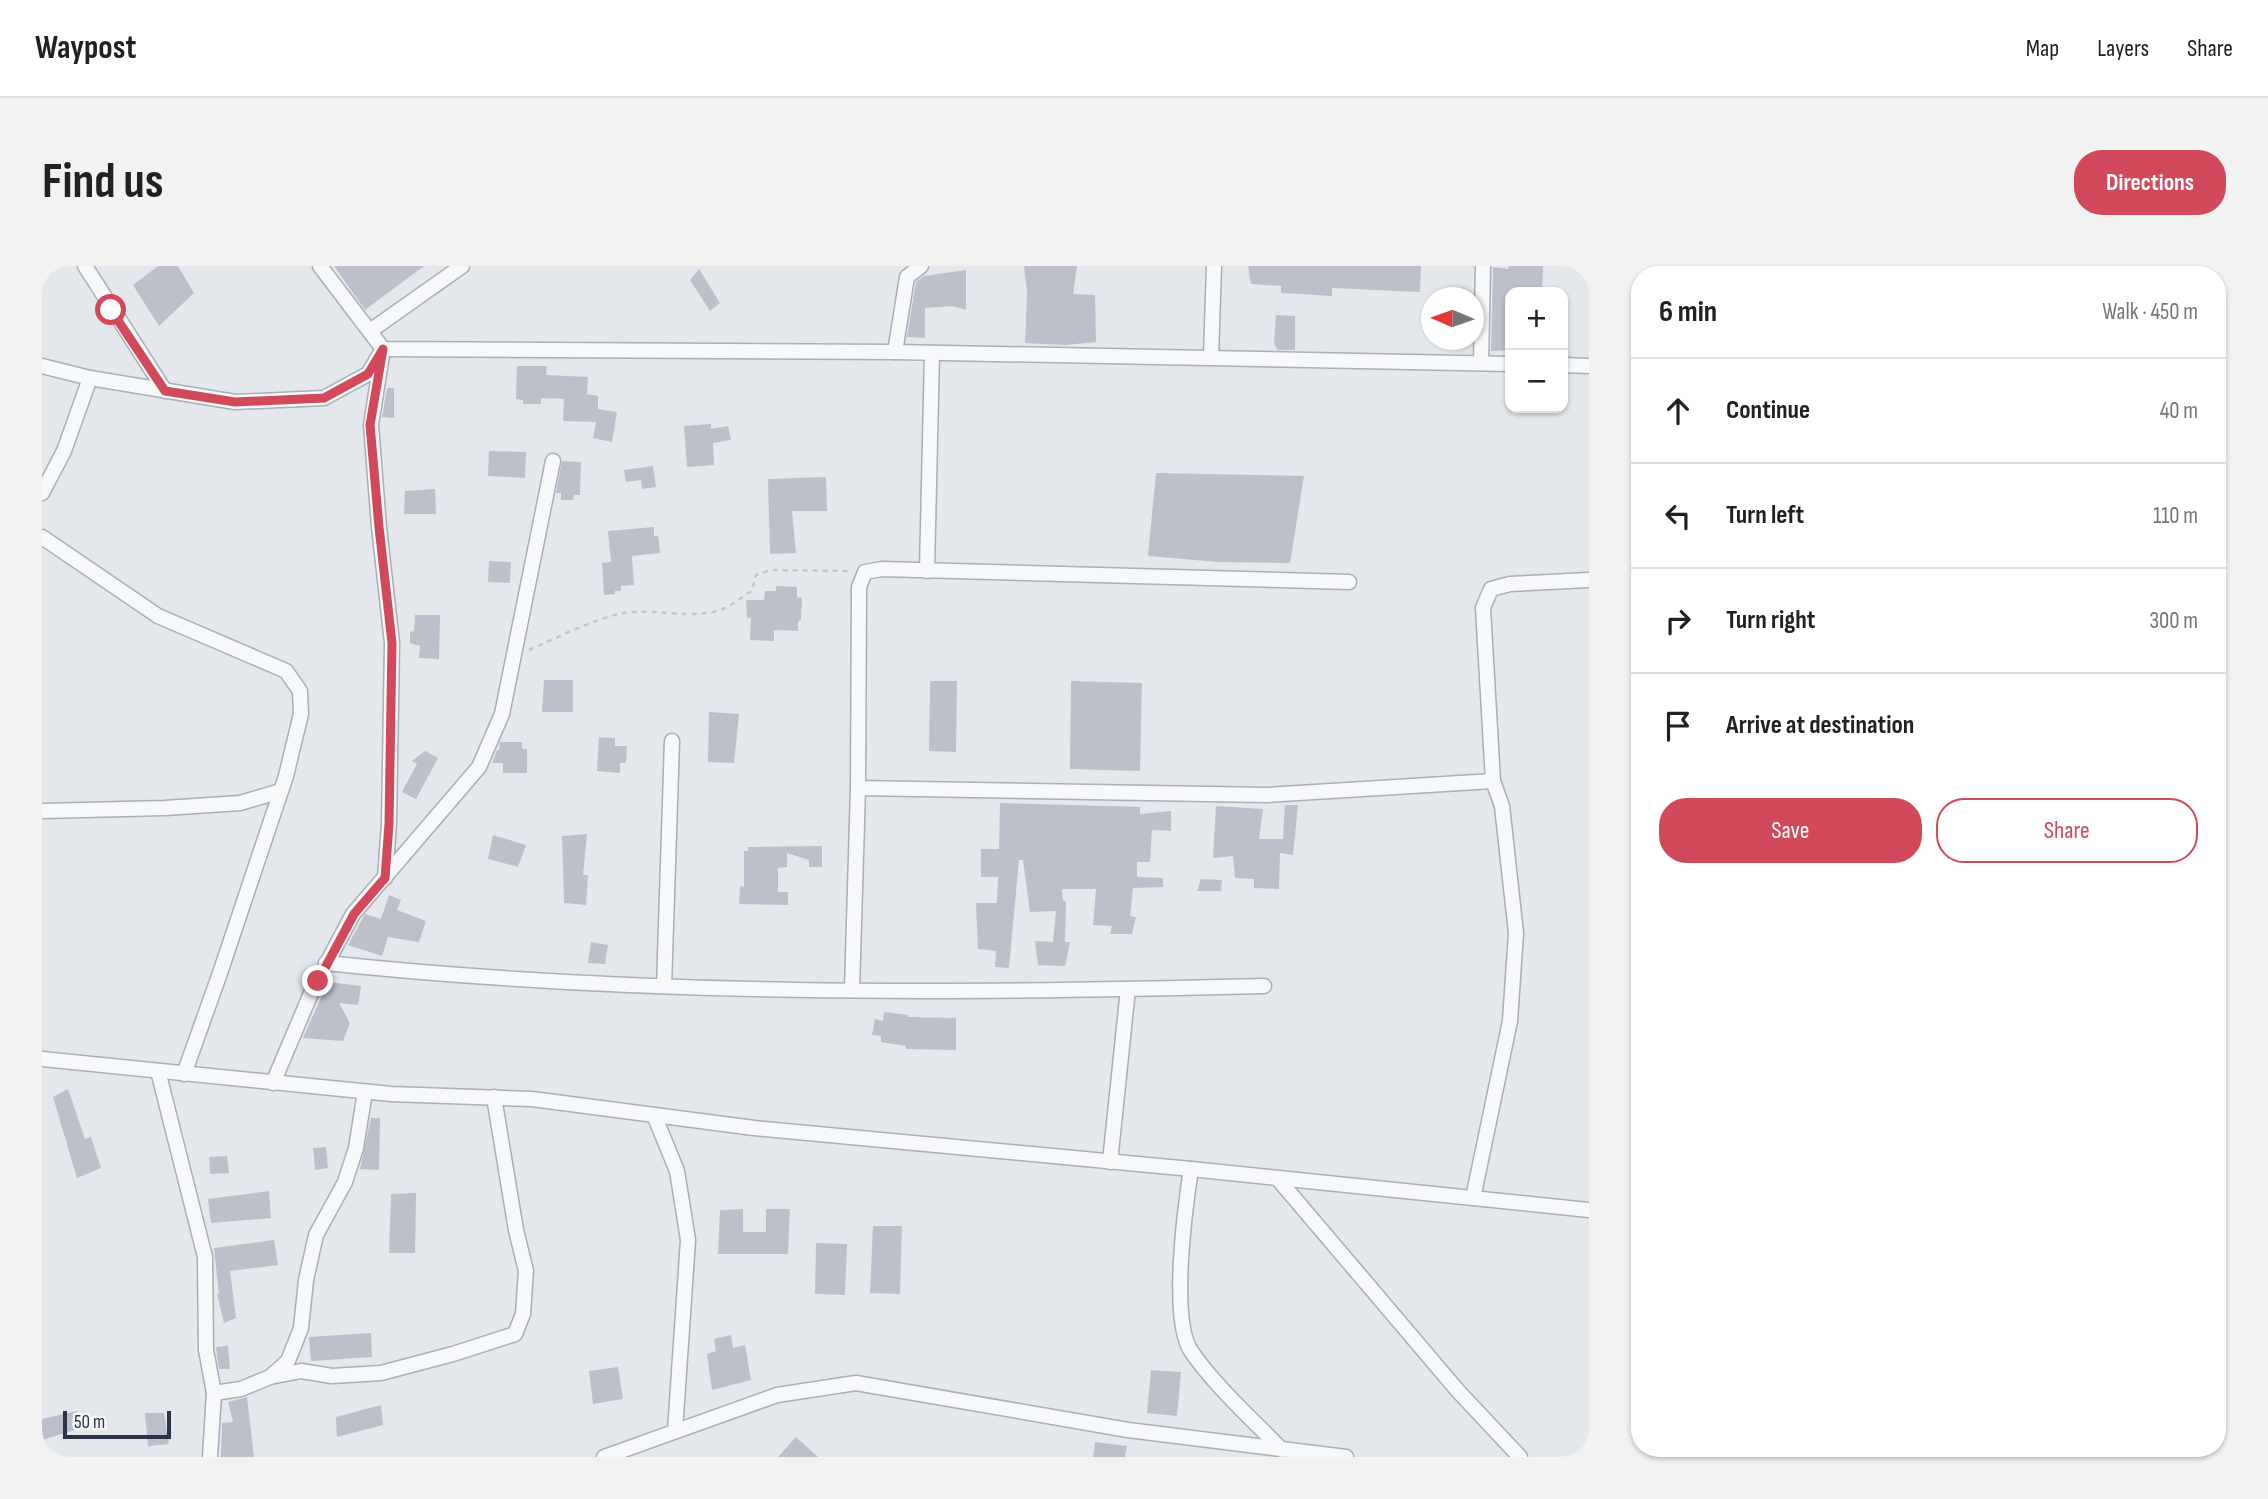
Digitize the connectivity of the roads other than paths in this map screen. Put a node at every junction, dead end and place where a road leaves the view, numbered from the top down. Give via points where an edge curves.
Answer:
1 (85, 266) edge
2 (320, 266) edge
3 (462, 266) edge
4 (922, 266) edge
5 (1214, 266) edge
6 (1483, 266) edge
7 (370, 331) junction
8 (383, 349) junction
9 (895, 352) junction
10 (932, 353) junction
11 (1211, 357) junction
12 (1481, 363) junction
13 (1505, 364) edge
14 (1568, 365) edge
15 (42, 366) edge
16 (1589, 366) edge
17 (90, 379) junction
18 (165, 391) junction
19 (553, 461) dead end
20 (42, 493) edge
21 (42, 537) edge
22 (927, 570) junction
23 (1588, 580) edge
24 (1349, 582) dead end
25 (673, 741) dead end
26 (1493, 781) junction
27 (858, 788) junction
28 (281, 791) junction
29 (42, 811) edge
30 (385, 878) junction
31 (326, 963) junction
32 (664, 986) junction
33 (1264, 986) dead end
34 (1128, 989) junction
35 (852, 990) junction
36 (42, 1059) edge
37 (158, 1071) junction
38 (184, 1074) junction
39 (273, 1083) junction
40 (365, 1092) junction
41 (494, 1097) junction
42 (654, 1115) junction
43 (1110, 1161) junction
44 (1191, 1169) junction
45 (1278, 1179) junction
46 (1473, 1198) junction
47 (1589, 1210) edge
48 (270, 1377) junction
49 (214, 1393) junction
50 (675, 1431) junction
51 (1282, 1450) junction
52 (210, 1457) edge
53 (604, 1457) edge
54 (1346, 1457) edge
55 (1520, 1457) edge

1 - 18 street
2 - 7 street
3 - 7 street
4 - 9 street via 907,277
5 - 11 street
6 - 12 street
7 - 8 street
8 - 9 street
8 - 18 street via 368,374 324,398 235,402
8 - 30 street via 370,425 392,643
9 - 10 street
10 - 11 street
10 - 22 street
11 - 12 street
12 - 13 street
14 - 16 street
15 - 17 street
17 - 18 street
17 - 20 street via 64,451
19 - 30 street via 502,714 479,767
21 - 28 street via 158,616 286,671 300,691 301,714
22 - 24 street
22 - 27 street via 865,572 859,587
23 - 26 street via 1491,589 1483,608
25 - 32 street
26 - 27 street via 1267,795
26 - 46 street via 1502,806 1516,933 1510,1021
27 - 35 street
28 - 29 street via 240,803
28 - 38 street
30 - 31 street via 354,914
31 - 32 street via 429,974
31 - 39 street
32 - 35 street
33 - 34 street
34 - 35 street
34 - 43 street
36 - 37 street
37 - 38 street
37 - 49 street via 205,1257 206,1350
38 - 39 street
39 - 40 street
40 - 41 street
40 - 48 street via 345,1182 316,1235 301,1328 288,1361
41 - 42 street
41 - 48 street via 526,1271 523,1314 515,1334 381,1373 332,1376 301,1371
42 - 43 street
42 - 50 street via 677,1171 688,1240
43 - 44 street
44 - 45 street
44 - 51 street via 1182,1231 1182,1317 1189,1349
45 - 46 street
45 - 55 street
46 - 47 street
48 - 49 street via 241,1389
49 - 52 street
50 - 51 street via 778,1395 856,1383 1128,1430
50 - 53 street
51 - 54 street

